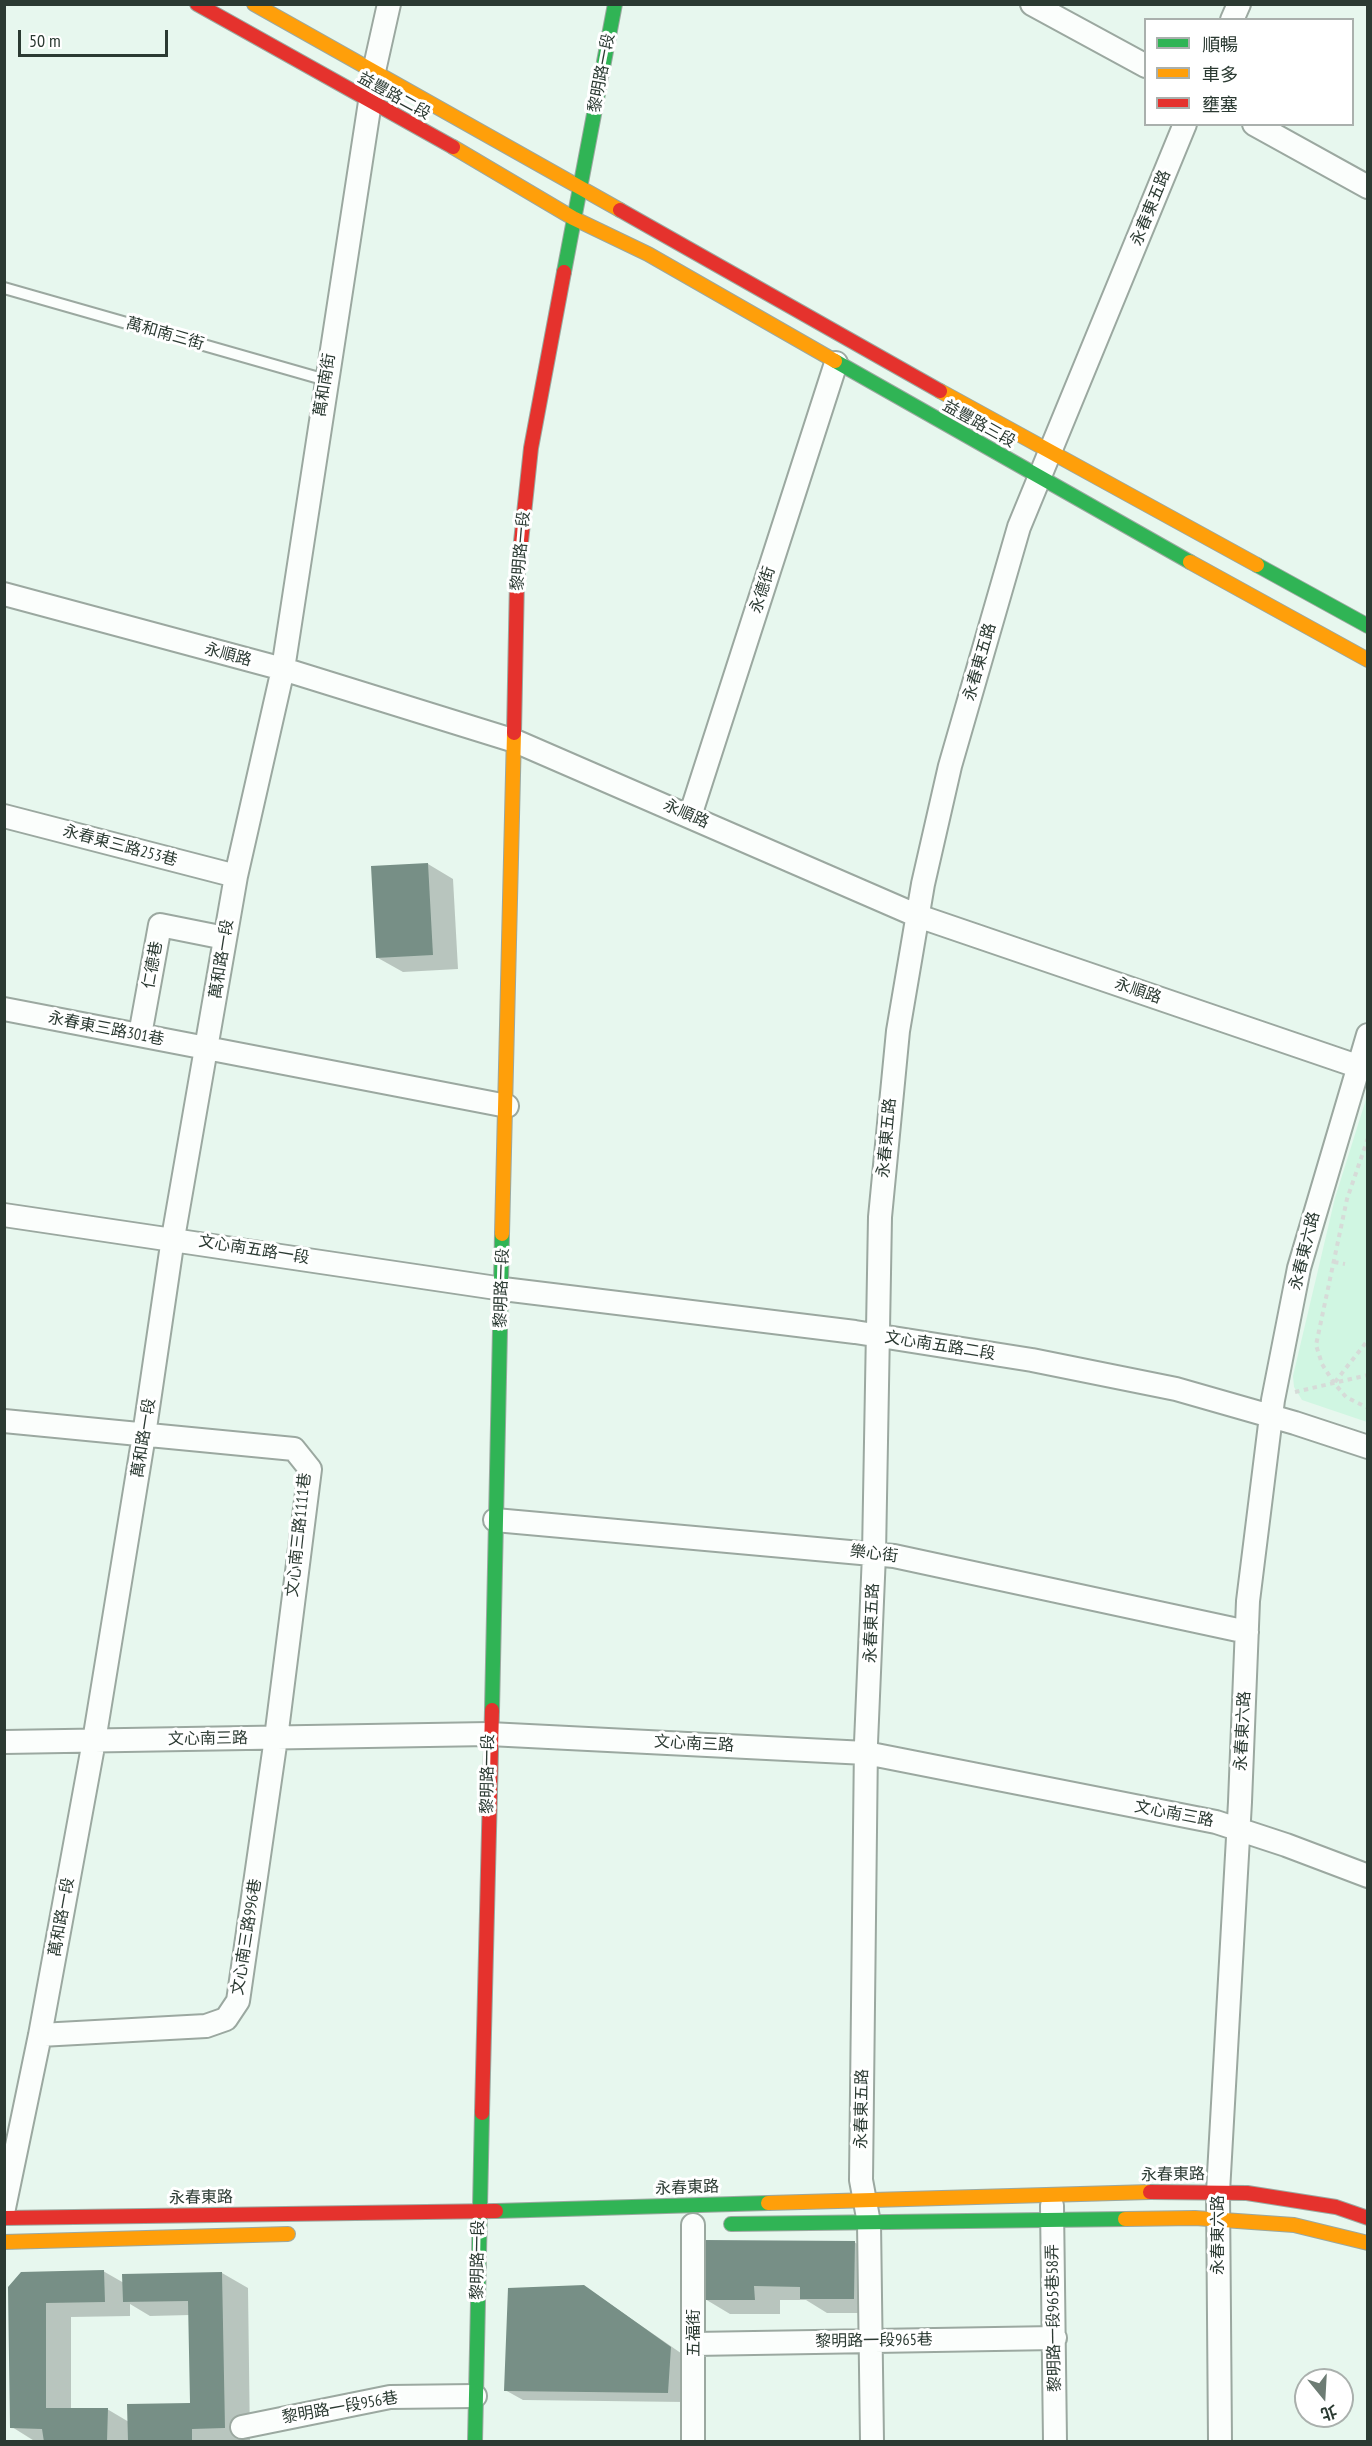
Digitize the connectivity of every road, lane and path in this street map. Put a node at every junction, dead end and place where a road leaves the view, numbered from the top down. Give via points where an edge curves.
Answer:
1 (196, 4) edge
2 (254, 4) edge
3 (389, 4) edge
4 (615, 4) edge
5 (1032, 4) edge
6 (1239, 4) edge
7 (1233, 18) edge
8 (1144, 65) edge
9 (374, 71) junction
10 (370, 102) junction
11 (1184, 126) edge
12 (1258, 126) edge
13 (1368, 187) edge
14 (578, 188) junction
15 (573, 218) junction
16 (4, 288) edge
17 (836, 363) junction
18 (326, 380) junction
19 (1052, 451) junction
20 (1040, 477) junction
21 (4, 594) edge
22 (1368, 626) edge
23 (1368, 660) edge
24 (283, 669) junction
25 (515, 741) junction
26 (4, 816) edge
27 (690, 816) junction
28 (236, 876) junction
29 (918, 915) junction
30 (225, 938) junction
31 (4, 1010) edge
32 (141, 1035) junction
33 (1368, 1035) edge
34 (208, 1048) junction
35 (1357, 1066) junction
36 (507, 1106) junction
37 (1367, 1141) edge
38 (4, 1215) edge
39 (173, 1238) junction
40 (1334, 1262) junction
41 (1345, 1264) dead end
42 (503, 1289) junction
43 (878, 1337) junction
44 (1368, 1340) edge
45 (1368, 1374) edge
46 (1334, 1383) junction
47 (1295, 1392) dead end
48 (1368, 1408) edge
49 (1271, 1416) junction
50 (4, 1421) edge
51 (144, 1435) junction
52 (1368, 1447) edge
53 (495, 1521) junction
54 (874, 1554) junction
55 (1247, 1632) junction
56 (489, 1734) junction
57 (276, 1738) junction
58 (94, 1741) junction
59 (4, 1742) edge
60 (866, 1753) junction
61 (1238, 1828) junction
62 (1368, 1876) edge
63 (40, 2035) junction
64 (1218, 2192) junction
65 (1052, 2194) junction
66 (866, 2199) junction
67 (4, 2208) edge
68 (479, 2211) junction
69 (1368, 2217) edge
70 (4, 2218) edge
71 (1053, 2220) junction
72 (1218, 2220) junction
73 (869, 2223) junction
74 (698, 2225) joint
75 (308, 2234) dead end
76 (4, 2242) edge
77 (1368, 2243) edge
78 (1055, 2338) junction
79 (871, 2341) junction
80 (694, 2344) junction
81 (475, 2396) junction
82 (242, 2427) dead end
83 (475, 2442) edge
84 (693, 2442) edge
85 (872, 2442) edge
86 (1055, 2442) edge
87 (1220, 2442) edge

1 - 10 street, 益豐路二段
2 - 9 street, 益豐路二段
3 - 9 street
4 - 14 street, 黎明路一段
5 - 8 street
6 - 7 street
9 - 14 street, 益豐路二段
10 - 15 street, 益豐路二段
10 - 18 street, 萬和南街
11 - 19 street, 永春東五路
12 - 13 street
14 - 15 street, 黎明路一段
14 - 19 street, 益豐路三段
15 - 17 street, 益豐路三段 via 648,254
15 - 25 street, 黎明路一段 via 531,448 521,532
16 - 18 lane, 萬和南三街
17 - 20 street, 益豐路三段
17 - 27 street, 永德街
18 - 24 street, 萬和南街
19 - 20 street, 永春東五路
19 - 22 street, 益豐路三段
20 - 23 street, 益豐路三段
20 - 29 street, 永春東五路 via 1020,527 950,766
21 - 24 street, 永順路
24 - 25 street, 永順路
24 - 28 street, 萬和路一段
25 - 27 street, 永順路
25 - 36 street, 黎明路一段
26 - 28 street, 永春東三路253巷
27 - 29 street, 永順路
28 - 30 street, 萬和路一段
29 - 35 street, 永順路
29 - 43 street, 永春東五路 via 898,1031 886,1137
30 - 32 street, 仁德巷 via 160,925
30 - 34 street, 萬和路一段
31 - 32 street, 永春東三路301巷
32 - 34 street, 永春東三路301巷
33 - 35 street, 永春東六路
34 - 36 street
34 - 39 street, 萬和路一段
35 - 49 street, 永春東六路 via 1299,1268
36 - 42 street, 黎明路一段
37 - 40 path via 1347,1199
38 - 39 street, 文心南五路一段
39 - 42 street, 文心南五路一段
39 - 51 street, 萬和路一段
40 - 41 path
40 - 46 path via 1316,1345
42 - 43 street, 文心南五路二段
42 - 53 street, 黎明路一段
43 - 49 street, 文心南五路二段 via 1101,1372
43 - 54 street, 永春東五路
44 - 46 path
45 - 46 path
46 - 47 path
46 - 48 path via 1346,1397
49 - 52 street, 文心南五路二段
49 - 55 street, 永春東六路
50 - 51 street, 文心南三路1111巷
51 - 57 street, 文心南三路1111巷 via 294,1449 310,1469
51 - 58 street, 萬和路一段
53 - 54 street, 樂心街
53 - 56 street, 黎明路一段
54 - 55 street, 樂心街
54 - 60 street, 永春東五路
55 - 61 street, 永春東六路
56 - 57 street, 文心南三路
56 - 60 street, 文心南三路
56 - 68 street, 黎明路一段
57 - 58 street, 文心南三路
57 - 63 street, 文心南三路996巷 via 238,2001 226,2019 206,2026
58 - 59 street, 文心南三路
58 - 63 street, 萬和路一段
60 - 61 street, 文心南三路
60 - 66 street, 永春東五路 via 861,2180
61 - 62 street, 文心南三路
61 - 64 street, 永春東六路
63 - 67 street, 萬和路一段
64 - 65 street, 永春東路
64 - 69 street, 永春東路 via 1299,2200
64 - 72 street, 永春東六路
65 - 66 street, 永春東路
65 - 71 street, 黎明路一段965巷58弄
66 - 68 street, 永春東路
66 - 73 street, 永春東五路
68 - 70 street, 永春東路
68 - 81 street, 黎明路一段
71 - 72 street
71 - 73 street
71 - 78 street, 黎明路一段965巷58弄
72 - 77 street via 1294,2225
72 - 87 street, 永春東六路
73 - 74 street
73 - 79 street, 永春東五路
74 - 80 street, 五福街
75 - 76 street
78 - 79 street, 黎明路一段965巷
78 - 86 street, 黎明路一段965巷58弄
79 - 80 street, 黎明路一段965巷
79 - 85 street, 永春東五路
80 - 84 street, 五福街
81 - 82 street, 黎明路一段956巷 via 390,2397
81 - 83 street, 黎明路一段

